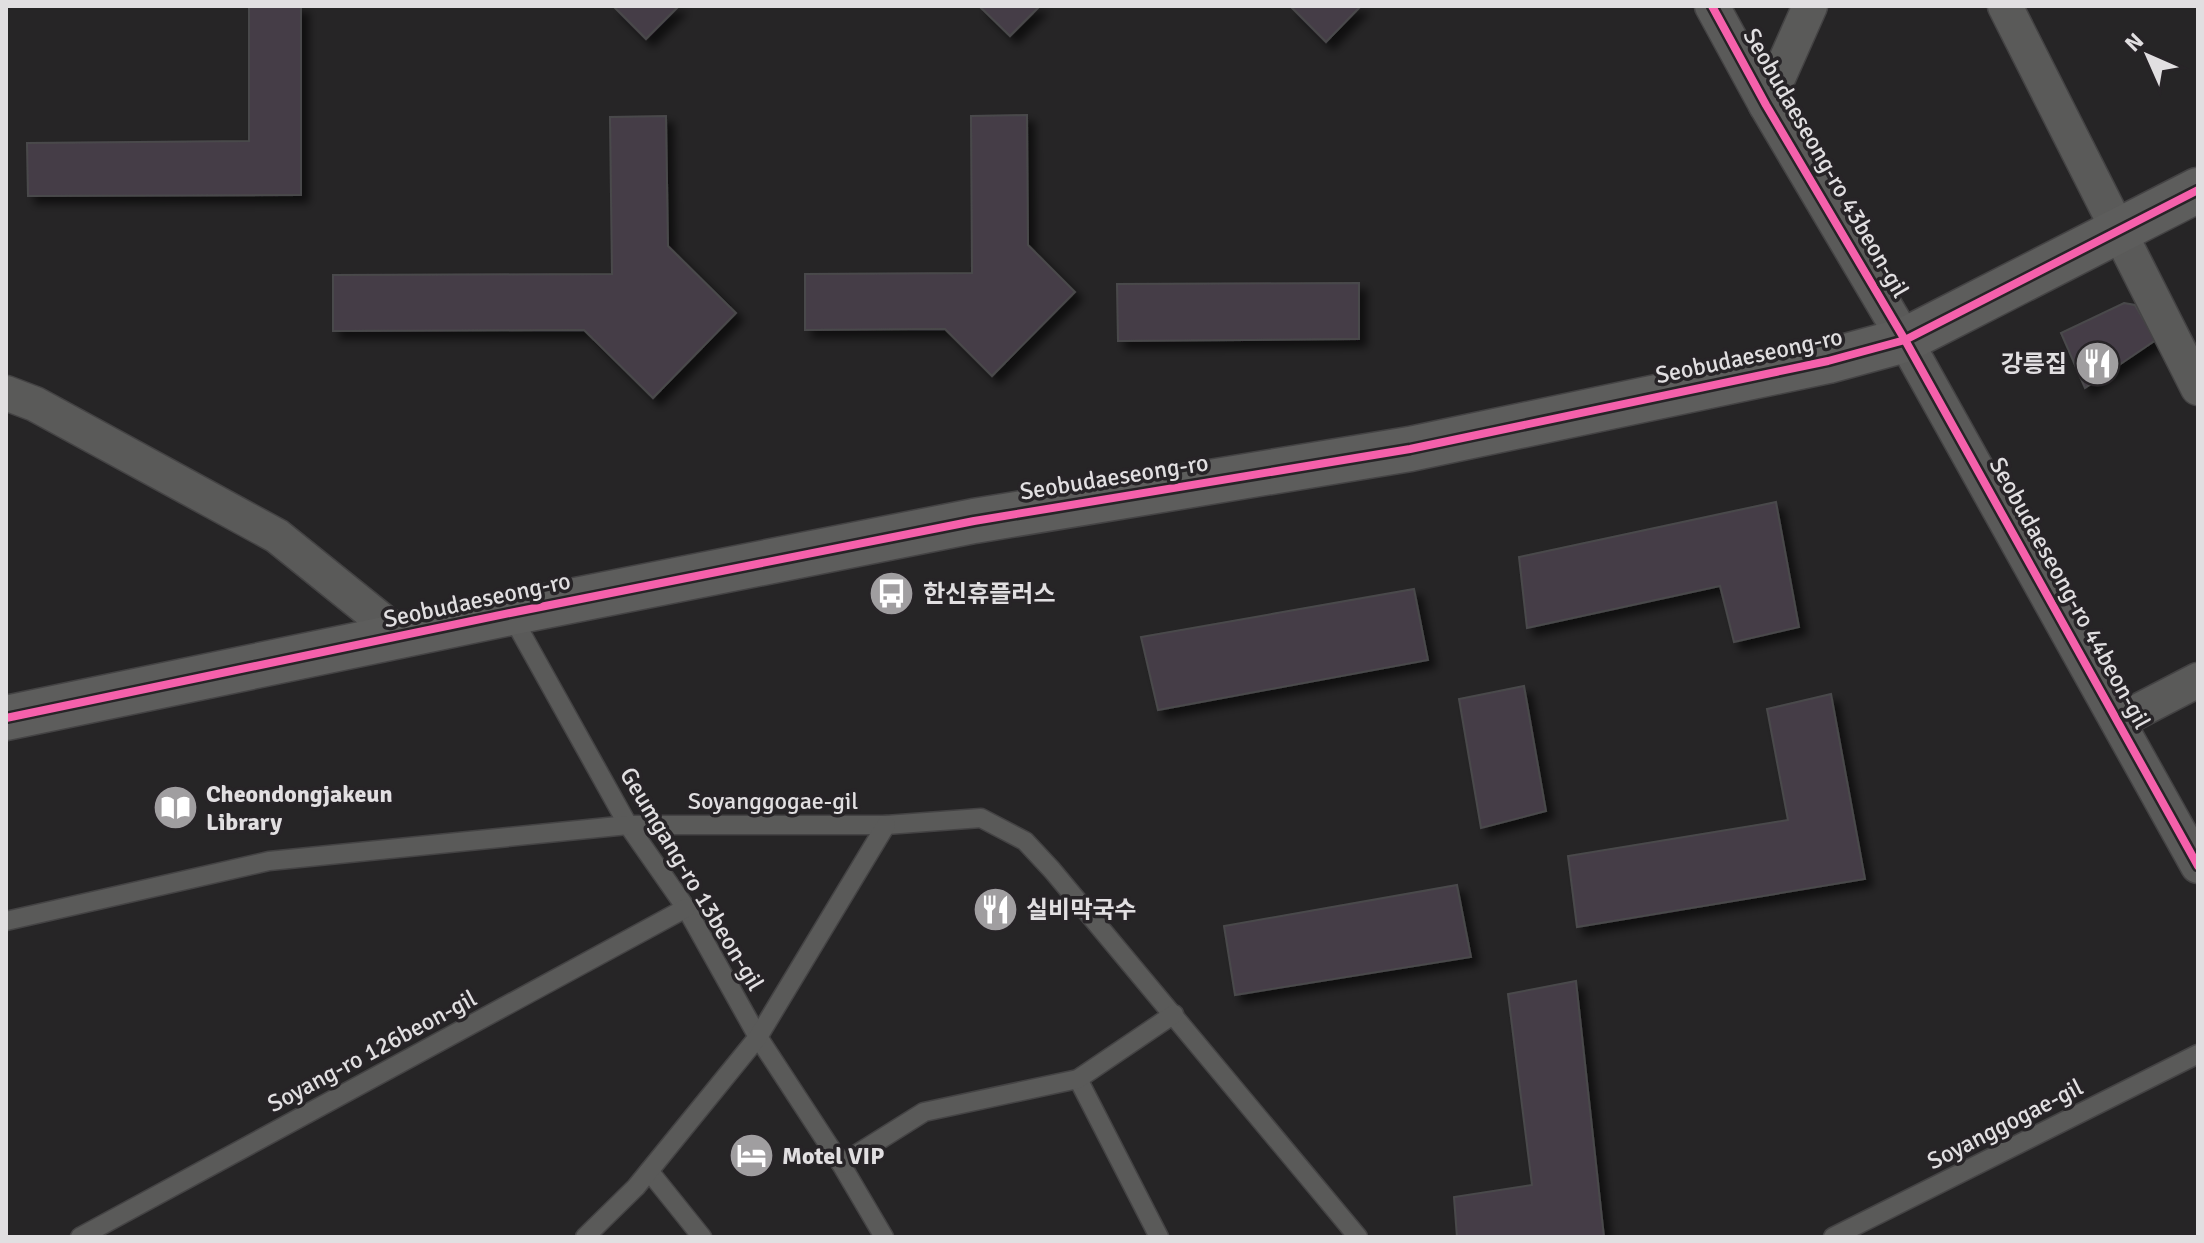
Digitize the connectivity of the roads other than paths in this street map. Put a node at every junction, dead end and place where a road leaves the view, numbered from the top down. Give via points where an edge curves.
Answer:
1 (1712, 6) edge
2 (1810, 6) edge
3 (2005, 6) edge
4 (1766, 105) junction
5 (2198, 190) edge
6 (2118, 231) junction
7 (1905, 340) junction
8 (2198, 388) edge
9 (6, 393) edge
10 (510, 613) junction
11 (401, 636) junction
12 (2198, 680) edge
13 (6, 718) edge
14 (2119, 721) junction
15 (628, 825) junction
16 (886, 825) junction
17 (2198, 866) edge
18 (686, 908) junction
19 (6, 921) edge
20 (1174, 1014) junction
21 (758, 1037) junction
22 (2198, 1054) edge
23 (1078, 1079) junction
24 (841, 1164) junction
25 (649, 1171) junction
26 (80, 1237) edge
27 (585, 1237) edge
28 (702, 1237) edge
29 (884, 1237) edge
30 (1159, 1237) edge
31 (1358, 1237) edge
32 (1833, 1237) edge

1 - 4 street, Seobudaeseong-ro 43beon-gil
2 - 4 street
3 - 6 street
4 - 7 street, Seobudaeseong-ro 43beon-gil
5 - 6 street, Seobudaeseong-ro
6 - 7 street, Seobudaeseong-ro
6 - 8 street
7 - 10 street, Seobudaeseong-ro via 1410,449 974,521
7 - 14 street, Seobudaeseong-ro 44beon-gil
9 - 11 street, Seobudaeseong-ro via 277,536
10 - 11 street, Seobudaeseong-ro
10 - 15 lane, Geumgang-ro 13beon-gil
11 - 13 street, Seobudaeseong-ro
12 - 14 street, Seobudaeseong-ro 44beon-gil
14 - 17 street, Seobudaeseong-ro 44beon-gil
15 - 16 lane, Soyanggogae-gil
15 - 18 lane, Geumgang-ro 13beon-gil
15 - 19 lane, Soyanggogae-gil via 269,861
16 - 20 lane, Soyanggogae-gil via 981,818 1025,841
16 - 21 lane
18 - 21 lane, Geumgang-ro 13beon-gil
18 - 26 lane, Soyang-ro 126beon-gil
20 - 23 lane
20 - 31 lane, Soyanggogae-gil
21 - 24 lane, Geumgang-ro 13beon-gil
21 - 25 lane
22 - 32 lane, Soyanggogae-gil
23 - 24 lane via 924,1112
23 - 30 lane
24 - 29 lane, Geumgang-ro 13beon-gil
25 - 27 lane
25 - 28 lane

